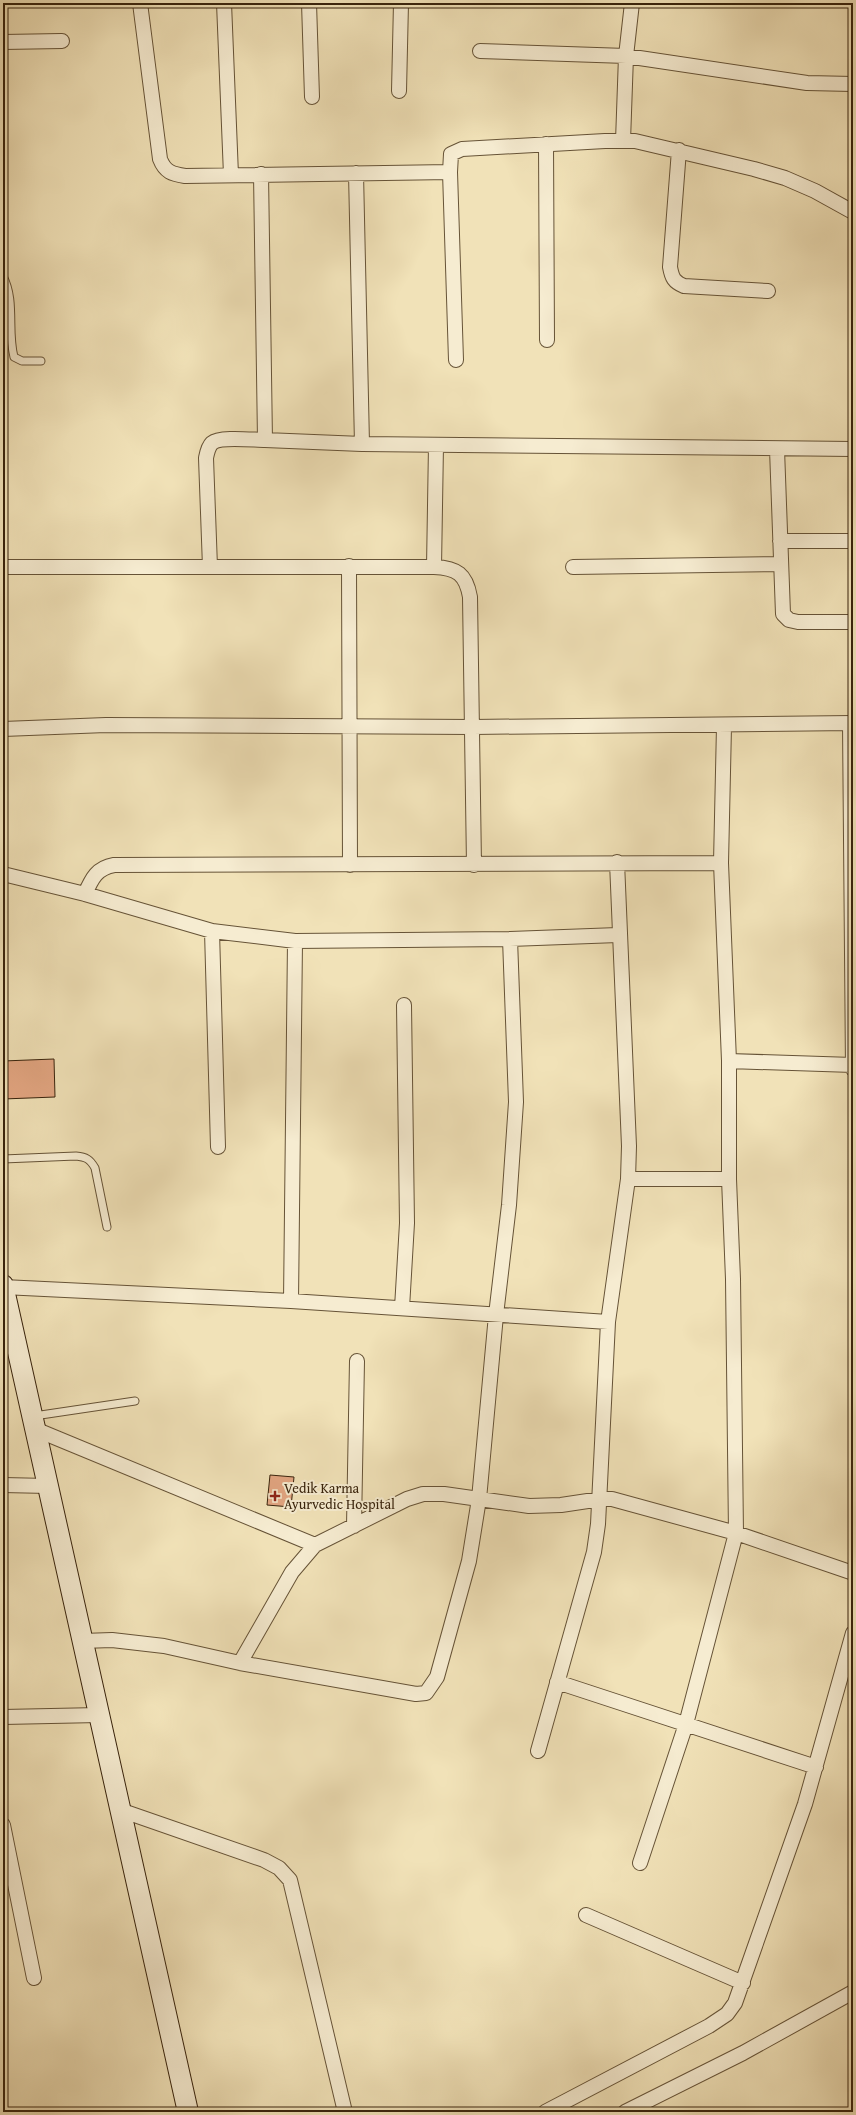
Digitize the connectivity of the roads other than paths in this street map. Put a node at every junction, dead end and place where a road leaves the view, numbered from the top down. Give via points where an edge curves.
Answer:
1 (140, 3) edge
2 (224, 3) edge
3 (309, 3) edge
4 (401, 3) edge
5 (632, 3) edge
6 (62, 41) dead end
7 (3, 42) edge
8 (480, 51) dead end
9 (626, 56) junction
10 (853, 84) edge
11 (399, 91) dead end
12 (312, 97) dead end
13 (623, 141) junction
14 (546, 144) junction
15 (679, 150) junction
16 (450, 172) junction
17 (356, 173) junction
18 (261, 174) junction
19 (231, 175) junction
20 (853, 212) edge
21 (3, 276) edge
22 (768, 290) dead end
23 (547, 340) dead end
24 (456, 360) dead end
25 (40, 361) dead end
26 (265, 440) junction
27 (362, 444) junction
28 (436, 444) junction
29 (777, 449) junction
30 (853, 449) edge
31 (780, 541) junction
32 (853, 541) edge
33 (780, 564) junction
34 (349, 566) junction
35 (3, 567) edge
36 (210, 567) junction
37 (434, 567) junction
38 (573, 567) dead end
39 (853, 622) edge
40 (852, 723) edge
41 (350, 726) junction
42 (473, 726) junction
43 (724, 726) junction
44 (3, 729) edge
45 (616, 862) junction
46 (721, 863) junction
47 (350, 865) junction
48 (474, 865) junction
49 (3, 874) edge
50 (85, 894) junction
51 (212, 931) junction
52 (618, 935) junction
53 (510, 939) junction
54 (295, 941) junction
55 (404, 1005) dead end
56 (729, 1061) junction
57 (853, 1065) edge
58 (853, 1069) edge
59 (218, 1147) dead end
60 (3, 1159) edge
61 (628, 1179) junction
62 (729, 1179) junction
63 (106, 1226) dead end
64 (3, 1286) edge
65 (291, 1301) junction
66 (402, 1308) junction
67 (496, 1315) junction
68 (608, 1322) junction
69 (10, 1347) edge
70 (358, 1361) dead end
71 (135, 1401) dead end
72 (35, 1423) junction
73 (3, 1485) edge
74 (48, 1486) junction
75 (479, 1499) junction
76 (600, 1499) junction
77 (354, 1526) junction
78 (736, 1533) junction
79 (315, 1546) junction
80 (853, 1573) edge
81 (853, 1633) edge
82 (82, 1642) junction
83 (240, 1663) junction
84 (557, 1682) junction
85 (99, 1715) junction
86 (3, 1717) edge
87 (686, 1724) junction
88 (538, 1751) dead end
89 (816, 1767) junction
90 (120, 1810) junction
91 (3, 1825) edge
92 (640, 1863) dead end
93 (586, 1915) dead end
94 (34, 1978) dead end
95 (743, 1984) junction
96 (853, 1992) edge
97 (188, 2112) edge
98 (345, 2112) edge
99 (545, 2112) edge
100 (624, 2112) edge

1 - 19 street via 160,159 164,168 172,174 185,176
2 - 19 street
3 - 12 street
4 - 11 street
5 - 9 street
6 - 7 street
8 - 9 street
9 - 10 street via 807,83
9 - 13 street
13 - 14 street
13 - 15 street
14 - 16 street via 457,150 451,154
14 - 23 street
15 - 20 street via 785,178
15 - 22 street via 671,276 684,286
16 - 17 street
16 - 24 street
17 - 18 street
17 - 27 street
18 - 19 street
18 - 26 street
21 - 25 lane via 7,282 10,300 14,357 22,361
26 - 27 street
26 - 36 street via 221,439 212,442 208,449 206,458
27 - 28 street
28 - 29 street
28 - 37 street
29 - 30 street
29 - 31 street
31 - 32 street
31 - 33 street
33 - 38 street
33 - 39 street via 783,614 789,620
34 - 36 street
34 - 37 street
34 - 41 street
35 - 36 street
37 - 42 street via 456,571 468,585
40 - 43 street
40 - 57 street
41 - 42 street
41 - 44 street via 106,725
41 - 47 street
42 - 43 street
42 - 48 street
43 - 46 street
45 - 46 street
45 - 48 street
45 - 52 street
46 - 56 street
47 - 48 street
47 - 50 street via 114,865 96,872
49 - 50 street
50 - 51 street
51 - 54 street
51 - 59 street
52 - 53 street
52 - 61 street via 628,1109
53 - 54 street
53 - 67 street via 516,1102 509,1205
54 - 65 street
55 - 66 street via 407,1216
56 - 57 street
56 - 62 street
57 - 58 street
60 - 63 lane via 84,1156 91,1160 95,1168
61 - 62 street
61 - 68 street
62 - 78 street via 733,1279
64 - 65 street
64 - 69 main road
65 - 66 street
66 - 67 street
67 - 68 street
67 - 75 street
68 - 76 street
69 - 72 main road
70 - 77 street
71 - 72 lane
72 - 74 main road
72 - 79 street
73 - 74 street
74 - 82 main road
75 - 76 street via 529,1506 561,1505
75 - 77 street via 424,1494 407,1499
75 - 83 street via 463,1584 437,1677 426,1693 416,1694
76 - 78 street via 626,1502
76 - 84 street via 594,1552
77 - 79 street
78 - 80 street
78 - 87 street
79 - 83 street via 292,1572
81 - 89 street
82 - 83 street via 135,1642
82 - 85 main road
84 - 87 street
84 - 88 street
85 - 86 street
85 - 90 main road
87 - 89 street
87 - 92 street
89 - 95 street
90 - 97 main road
90 - 98 street via 264,1860 279,1868 290,1880
91 - 94 street
93 - 95 street
95 - 99 street via 727,2014 709,2026
96 - 100 street via 743,2053

